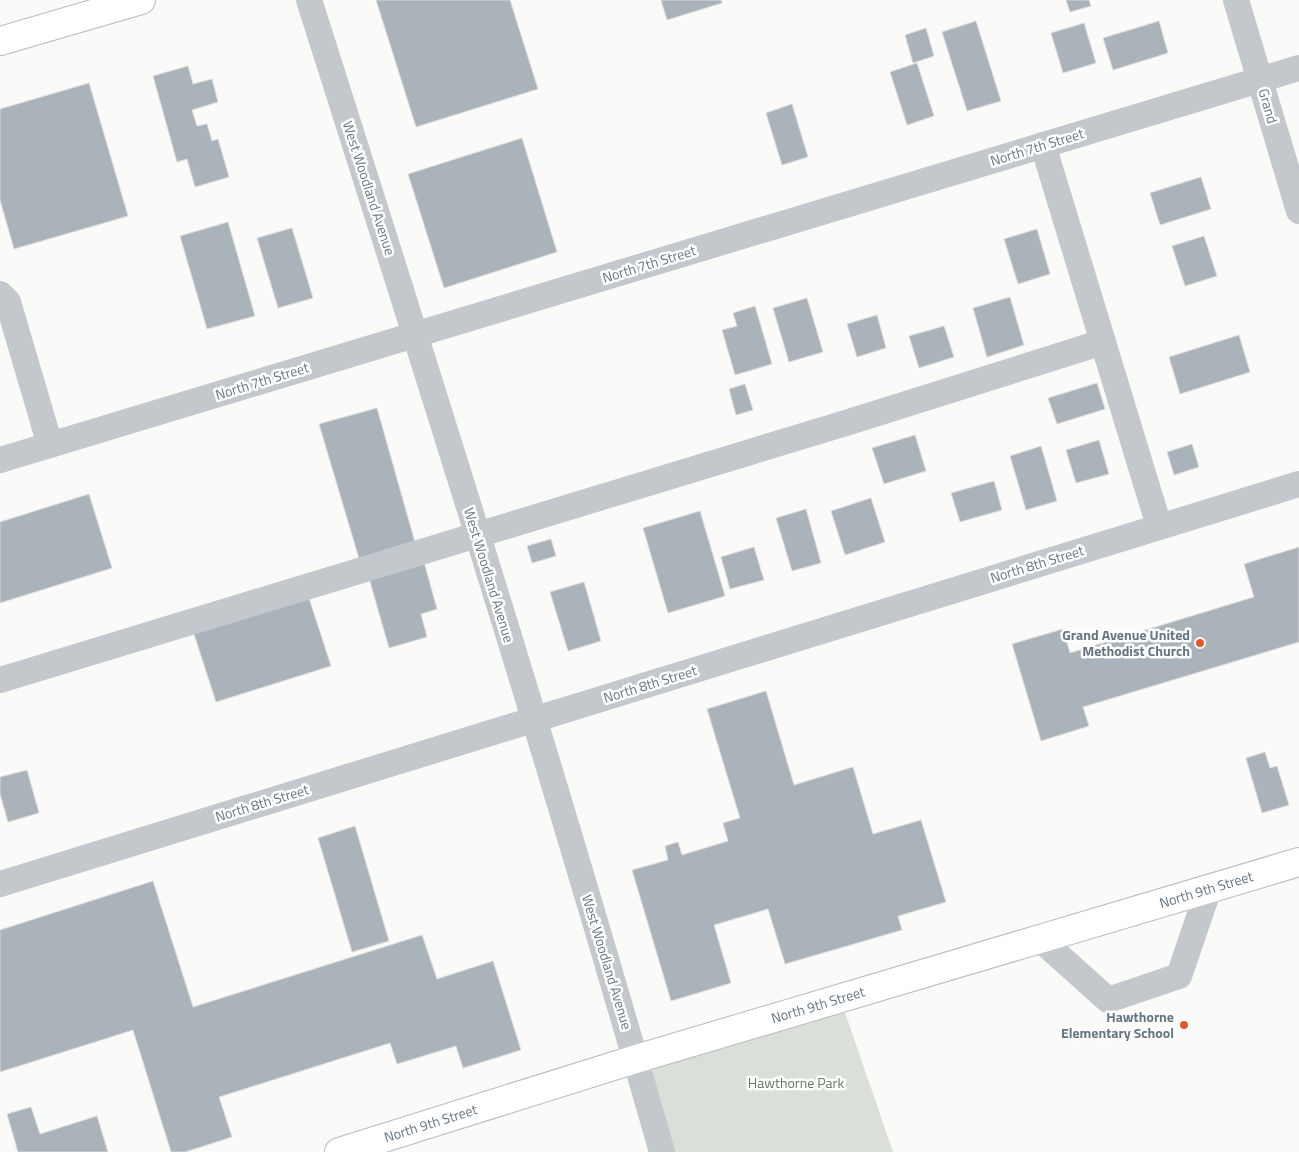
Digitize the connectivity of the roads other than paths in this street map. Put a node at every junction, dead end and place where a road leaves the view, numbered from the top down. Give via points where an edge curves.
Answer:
1 (141, 0) edge
2 (309, 0) edge
3 (1236, 0) edge
4 (0, 41) edge
5 (1299, 68) edge
6 (1260, 79) junction
7 (1043, 145) junction
8 (1299, 211) edge
9 (0, 294) edge
10 (415, 334) junction
11 (1103, 342) junction
12 (50, 445) junction
13 (0, 460) edge
14 (1299, 484) edge
15 (1159, 526) junction
16 (477, 535) junction
17 (0, 680) edge
18 (533, 720) junction
19 (1299, 862) edge
20 (0, 884) edge
21 (1209, 888) junction
22 (1040, 939) junction
23 (636, 1059) junction
24 (339, 1152) edge
25 (662, 1152) edge

1 - 4 main road
2 - 10 street, West Woodland Avenue
3 - 6 street, Grand
5 - 6 street, North 7th Street
6 - 7 street, North 7th Street
6 - 8 street, Grand
7 - 10 street, North 7th Street
7 - 11 street
9 - 12 street via 8,302
10 - 12 street, North 7th Street
10 - 16 street, West Woodland Avenue
11 - 15 street
11 - 16 street
12 - 13 street, North 7th Street
14 - 15 street, North 8th Street
15 - 18 street, North 8th Street
16 - 17 street
16 - 18 street, West Woodland Avenue
18 - 20 street, North 8th Street
18 - 23 street, West Woodland Avenue
19 - 21 main road, North 9th Street
21 - 22 main road, North 9th Street
21 - 22 street via 1179,976 1108,1000
22 - 23 main road, North 9th Street
23 - 24 main road, North 9th Street
23 - 25 street, West Woodland Avenue

